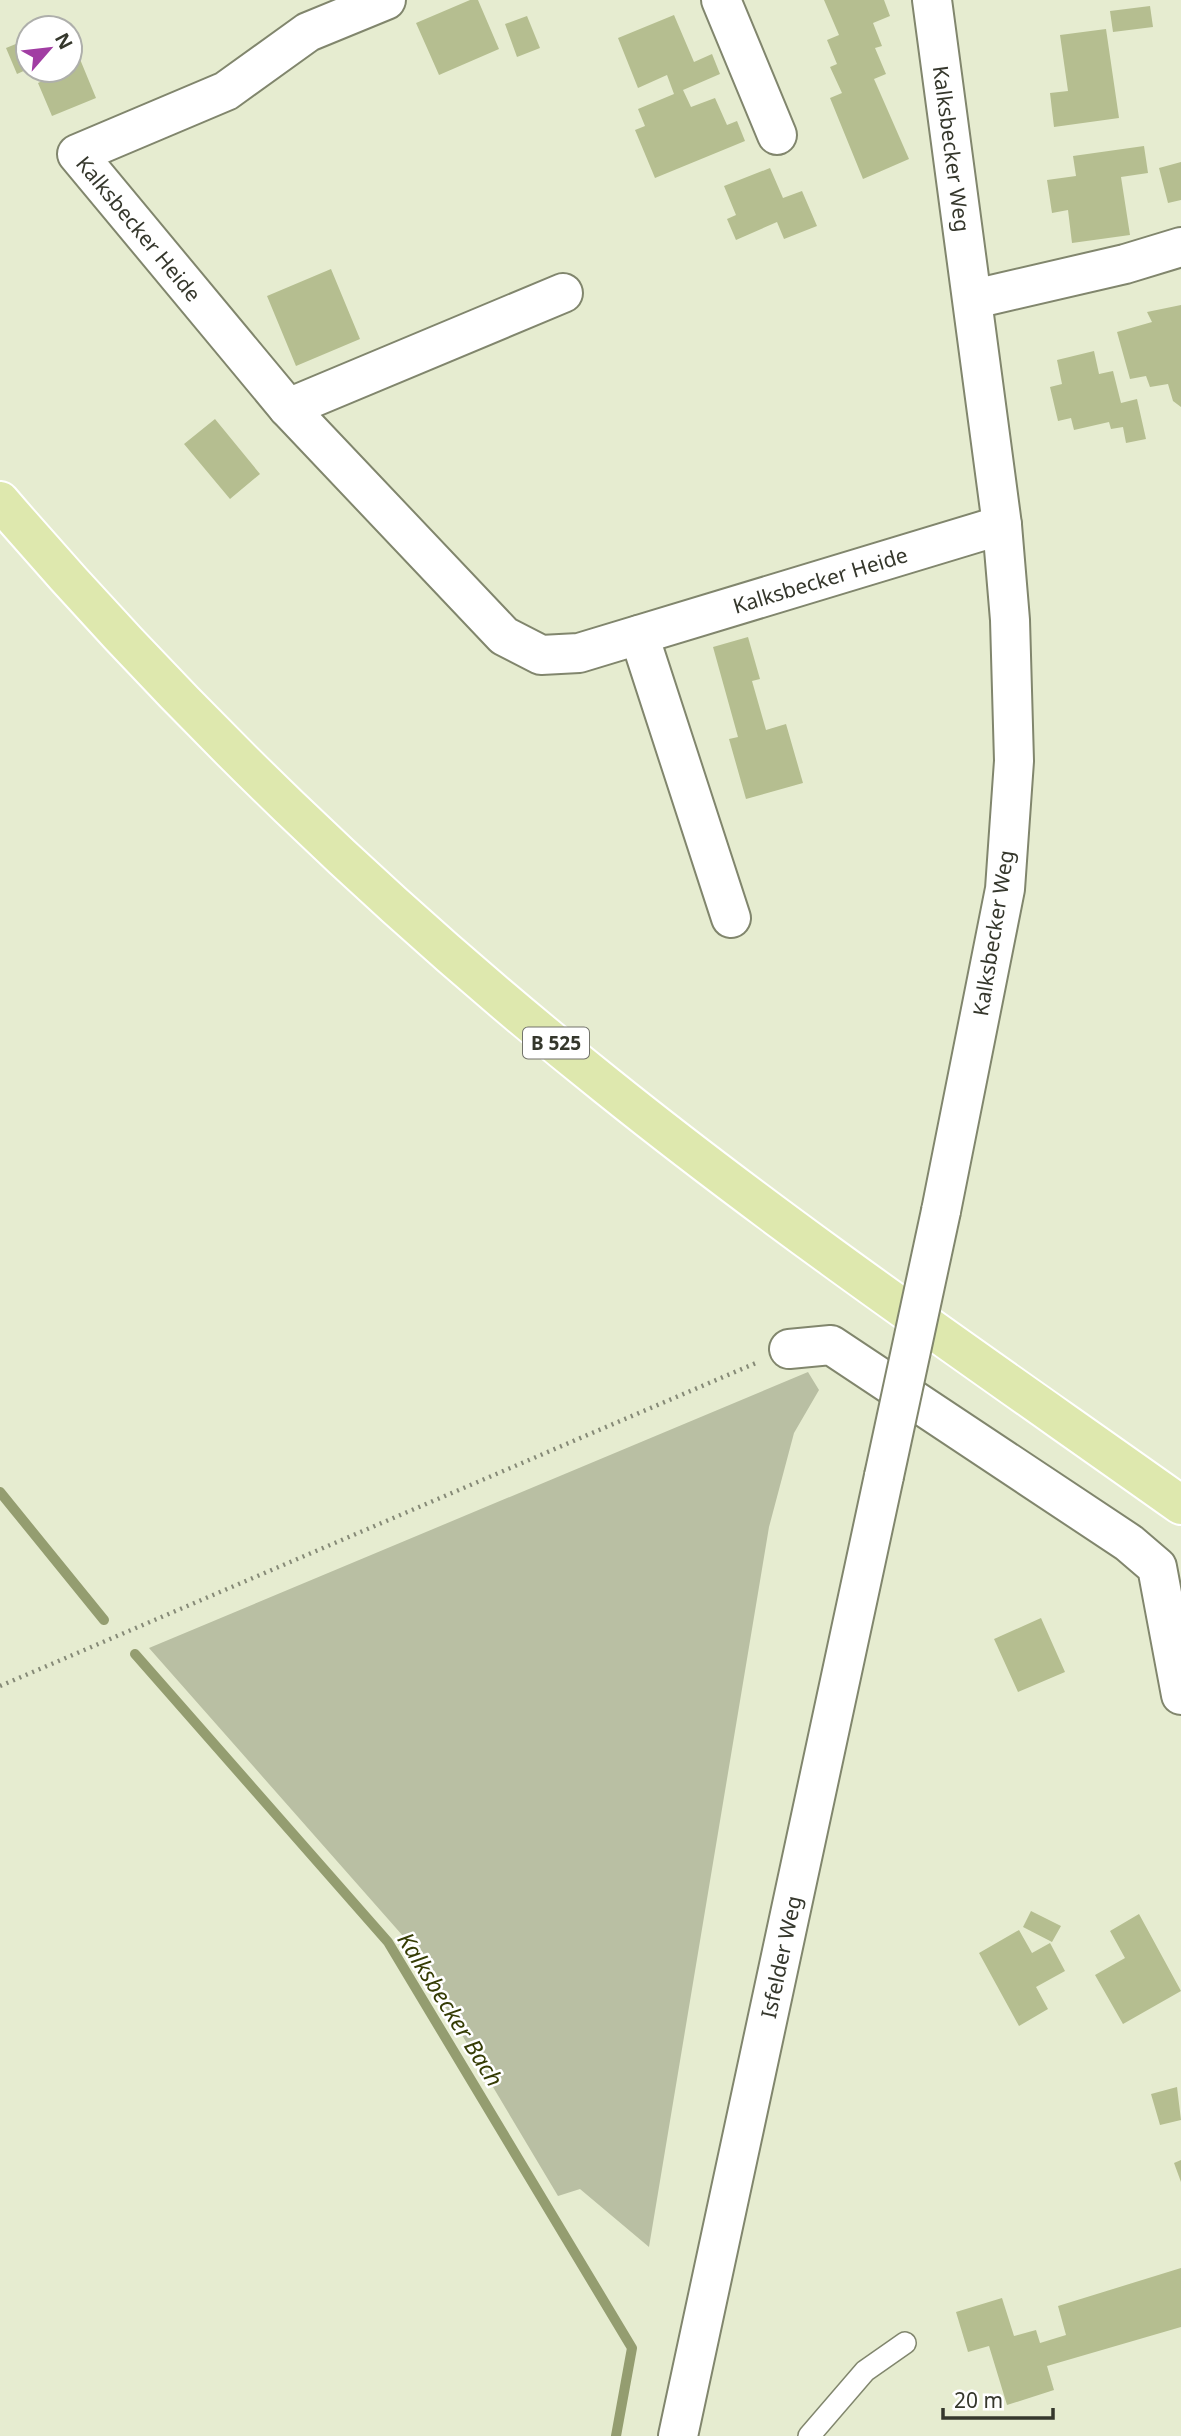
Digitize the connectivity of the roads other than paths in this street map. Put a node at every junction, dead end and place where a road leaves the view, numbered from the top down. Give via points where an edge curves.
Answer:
1 (386, 0) edge
2 (721, 0) edge
3 (932, 0) edge
4 (778, 135) dead end
5 (1181, 247) edge
6 (563, 293) dead end
7 (974, 299) junction
8 (288, 408) junction
9 (0, 501) edge
10 (1002, 525) junction
11 (639, 635) junction
12 (731, 918) dead end
13 (789, 1349) road end
14 (884, 1476) joint
15 (1181, 1505) edge
16 (1181, 1695) edge
17 (905, 2343) dead end
18 (678, 2436) edge
19 (809, 2436) edge

1 - 8 street, Kalksbecker Heide via 308,32 226,90 77,154
2 - 4 street
3 - 7 street, Kalksbecker Weg
5 - 7 street
6 - 8 street
7 - 10 street, Kalksbecker Weg
8 - 11 street, Kalksbecker Heide via 504,636 541,655 579,653
9 - 15 main road, B 525 via 68,581 237,756 423,930 606,1086 879,1291
10 - 11 street, Kalksbecker Heide
10 - 14 street, Kalksbecker Weg, bridge via 1014,761 1005,889
11 - 12 street
13 - 16 street via 831,1345 1129,1543 1157,1567
14 - 18 street, Isfelder Weg
17 - 19 lane via 865,2371

